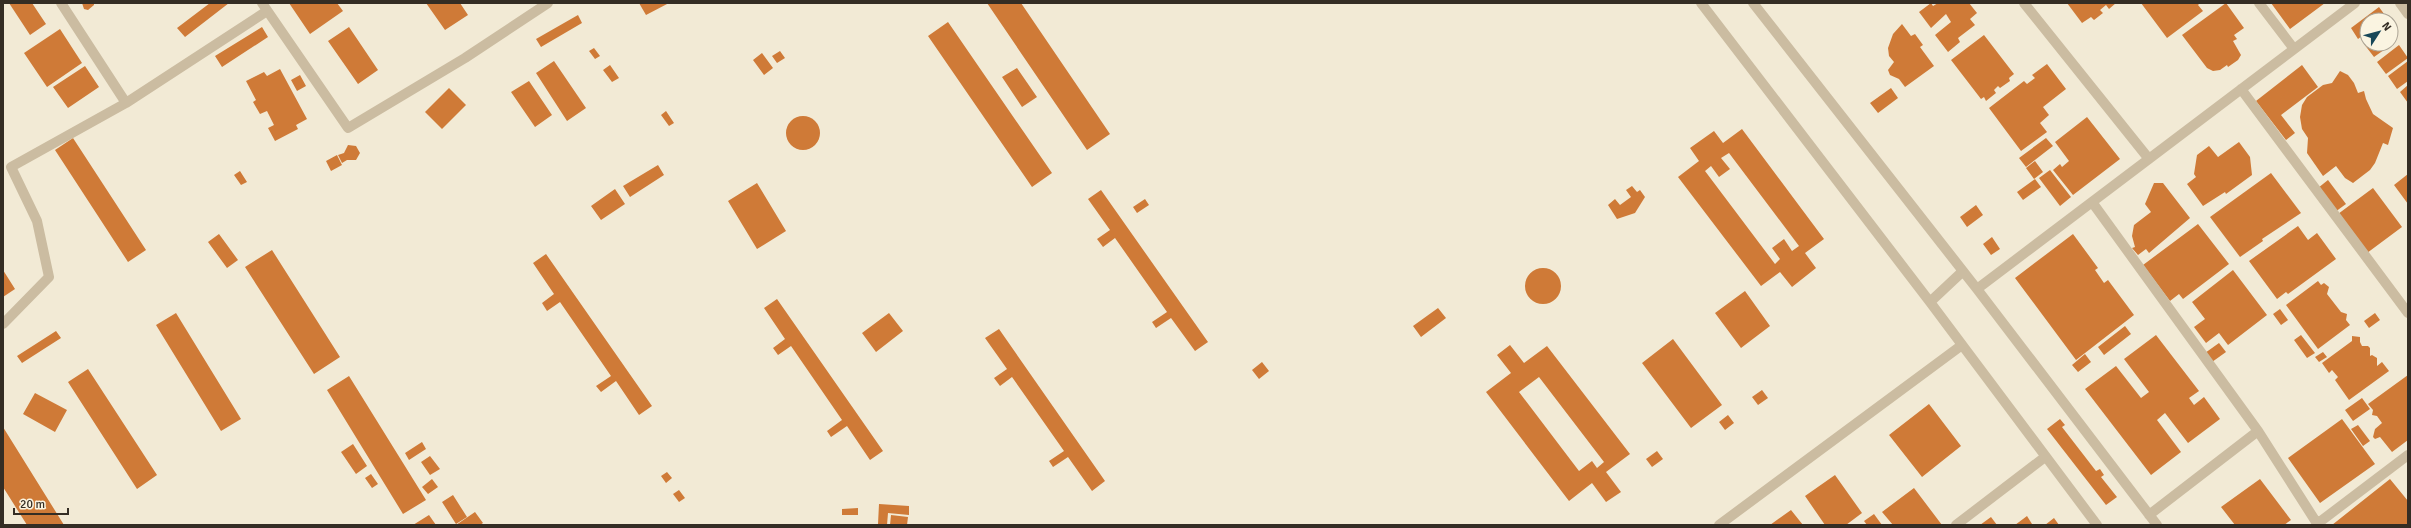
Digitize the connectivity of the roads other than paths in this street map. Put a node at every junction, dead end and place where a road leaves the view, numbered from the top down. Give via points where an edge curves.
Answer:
1 (61, 3) edge
2 (548, 3) edge
3 (1701, 3) edge
4 (1753, 3) edge
5 (2024, 3) edge
6 (2259, 3) edge
7 (2355, 3) edge
8 (2400, 3) edge
9 (265, 7) edge
10 (2408, 14) edge
11 (2294, 49) junction
12 (2242, 89) junction
13 (126, 103) junction
14 (2149, 158) junction
15 (2092, 202) junction
16 (1962, 272) junction
17 (1977, 289) junction
18 (1930, 302) junction
19 (2408, 313) edge
20 (3, 324) edge
21 (1962, 345) junction
22 (2258, 431) junction
23 (2408, 455) edge
24 (2045, 456) junction
25 (2149, 515) junction
26 (1721, 524) edge
27 (2317, 524) edge
28 (1956, 525) edge
29 (2097, 525) edge
30 (2157, 525) edge

1 - 13 street
2 - 9 street via 465,58 348,128
3 - 18 street
4 - 16 street
5 - 14 street
6 - 11 street
7 - 11 street
8 - 10 street
9 - 13 street
11 - 12 street
12 - 14 street
12 - 19 street
13 - 20 street via 11,167 37,221 49,277
14 - 15 street
15 - 17 street
15 - 22 street
16 - 17 street
16 - 18 street
17 - 25 street
18 - 21 street
21 - 24 street
21 - 26 street
22 - 25 street
22 - 27 street
23 - 27 street
24 - 28 street
24 - 29 street
25 - 30 street

